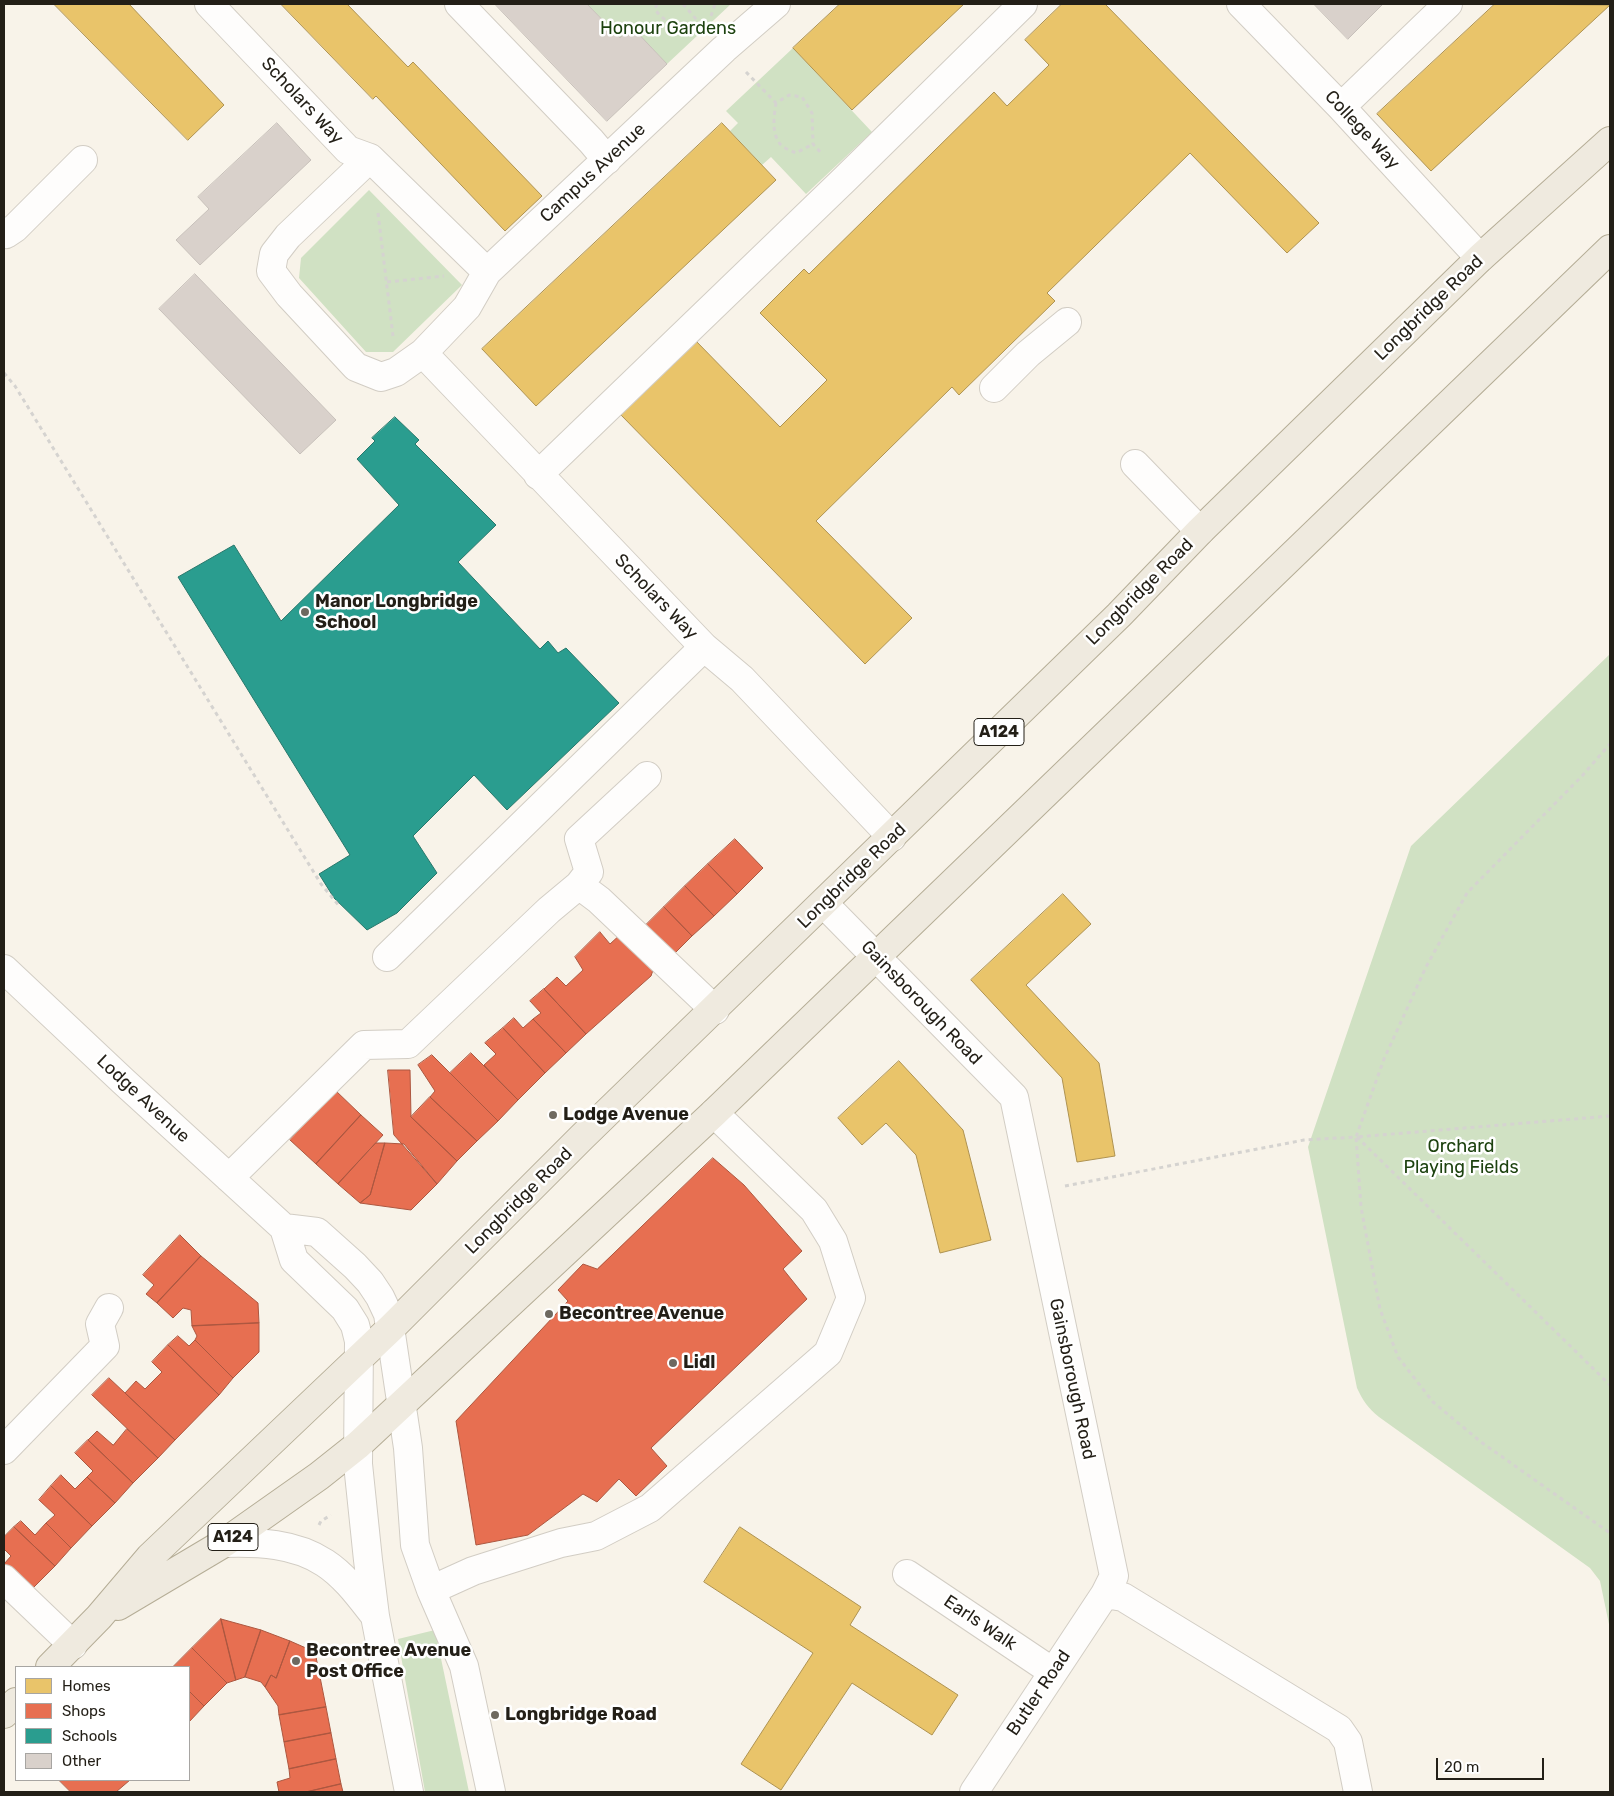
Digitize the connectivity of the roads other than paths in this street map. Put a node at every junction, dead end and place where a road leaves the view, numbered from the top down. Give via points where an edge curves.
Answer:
1 (209, 4) edge
2 (459, 4) edge
3 (776, 4) edge
4 (1023, 4) edge
5 (1242, 4) edge
6 (1448, 4) edge
7 (1341, 107) junction
8 (1610, 141) edge
9 (370, 158) junction
10 (83, 160) dead end
11 (607, 160) junction
12 (4, 233) edge
13 (1610, 249) edge
14 (1480, 258) junction
15 (487, 272) junction
16 (1067, 322) dead end
17 (423, 353) junction
18 (994, 388) dead end
19 (1135, 464) dead end
20 (538, 475) junction
21 (1200, 531) junction
22 (704, 647) junction
23 (647, 776) dead end
24 (892, 837) junction
25 (579, 886) junction
26 (824, 904) junction
27 (387, 957) dead end
28 (876, 957) junction
29 (4, 969) edge
30 (715, 1010) junction
31 (714, 1113) junction
32 (229, 1178) junction
33 (284, 1228) junction
34 (109, 1308) dead end
35 (391, 1328) junction
36 (359, 1358) junction
37 (401, 1405) junction
38 (358, 1445) junction
39 (4, 1450) edge
40 (224, 1543) junction
41 (907, 1574) dead end
42 (4, 1578) edge
43 (431, 1590) junction
44 (1105, 1594) junction
45 (374, 1616) junction
46 (99, 1617) junction
47 (72, 1645) junction
48 (51, 1666) edge
49 (1053, 1672) junction
50 (15, 1703) edge
51 (4, 1714) edge
52 (409, 1792) edge
53 (491, 1792) edge
54 (974, 1792) edge
55 (1358, 1792) edge

1 - 9 street, Scholars Way via 348,150
2 - 11 street
3 - 11 street, Campus Avenue
4 - 20 street
5 - 7 street, College Way
6 - 7 street
7 - 14 street, College Way
8 - 14 main road, Longbridge Road / A124
9 - 15 street, Scholars Way
9 - 17 street, Campus Avenue via 288,236 274,254 271,271 356,367 381,377 396,372
10 - 12 street via 15,228
11 - 15 street, Campus Avenue
13 - 28 main road, Longbridge Road / A124
14 - 21 main road, Longbridge Road / A124
15 - 17 street, Campus Avenue via 467,307
16 - 18 street
17 - 20 street, Scholars Way
19 - 21 street
20 - 22 street, Scholars Way
21 - 24 main road, Longbridge Road / A124 via 1119,615
22 - 24 street, Scholars Way via 742,679
22 - 27 street
23 - 25 street via 579,839 589,872
24 - 26 main road, Longbridge Road / A124
25 - 30 street via 599,900
25 - 32 street via 549,910 408,1044 364,1045
26 - 28 street, Gainsborough Road
26 - 30 main road, Longbridge Road / A124
28 - 31 main road, Longbridge Road / A124
28 - 44 street, Gainsborough Road via 1014,1097 1114,1576
29 - 32 street, Lodge Avenue
30 - 35 main road, Longbridge Road / A124
31 - 37 main road, Longbridge Road / A124
31 - 43 street via 814,1210 833,1241 851,1298 828,1353 650,1508 596,1536 561,1543 473,1570
32 - 33 street, Lodge Avenue
33 - 35 street via 317,1232 355,1266 380,1297
33 - 36 street via 294,1260 334,1297 355,1325
34 - 39 street via 100,1324 106,1346
35 - 36 main road, Longbridge Road / A124
35 - 37 street
36 - 38 street
36 - 46 main road, Longbridge Road / A124 via 150,1557
37 - 38 main road, Longbridge Road / A124
37 - 43 street via 408,1448 415,1545
38 - 40 main road, Longbridge Road / A124
38 - 45 street
40 - 45 street via 265,1544 308,1554 342,1577
40 - 46 main road, Longbridge Road / A124
41 - 49 street, Earls Walk
42 - 47 street
43 - 53 street via 464,1666
44 - 49 street, Butler Road
44 - 55 street via 1123,1597 1339,1729 1348,1742
45 - 52 street
46 - 47 main road, Longbridge Road / A124
47 - 48 main road, Longbridge Road / A124
49 - 54 street, Butler Road
50 - 51 main road

